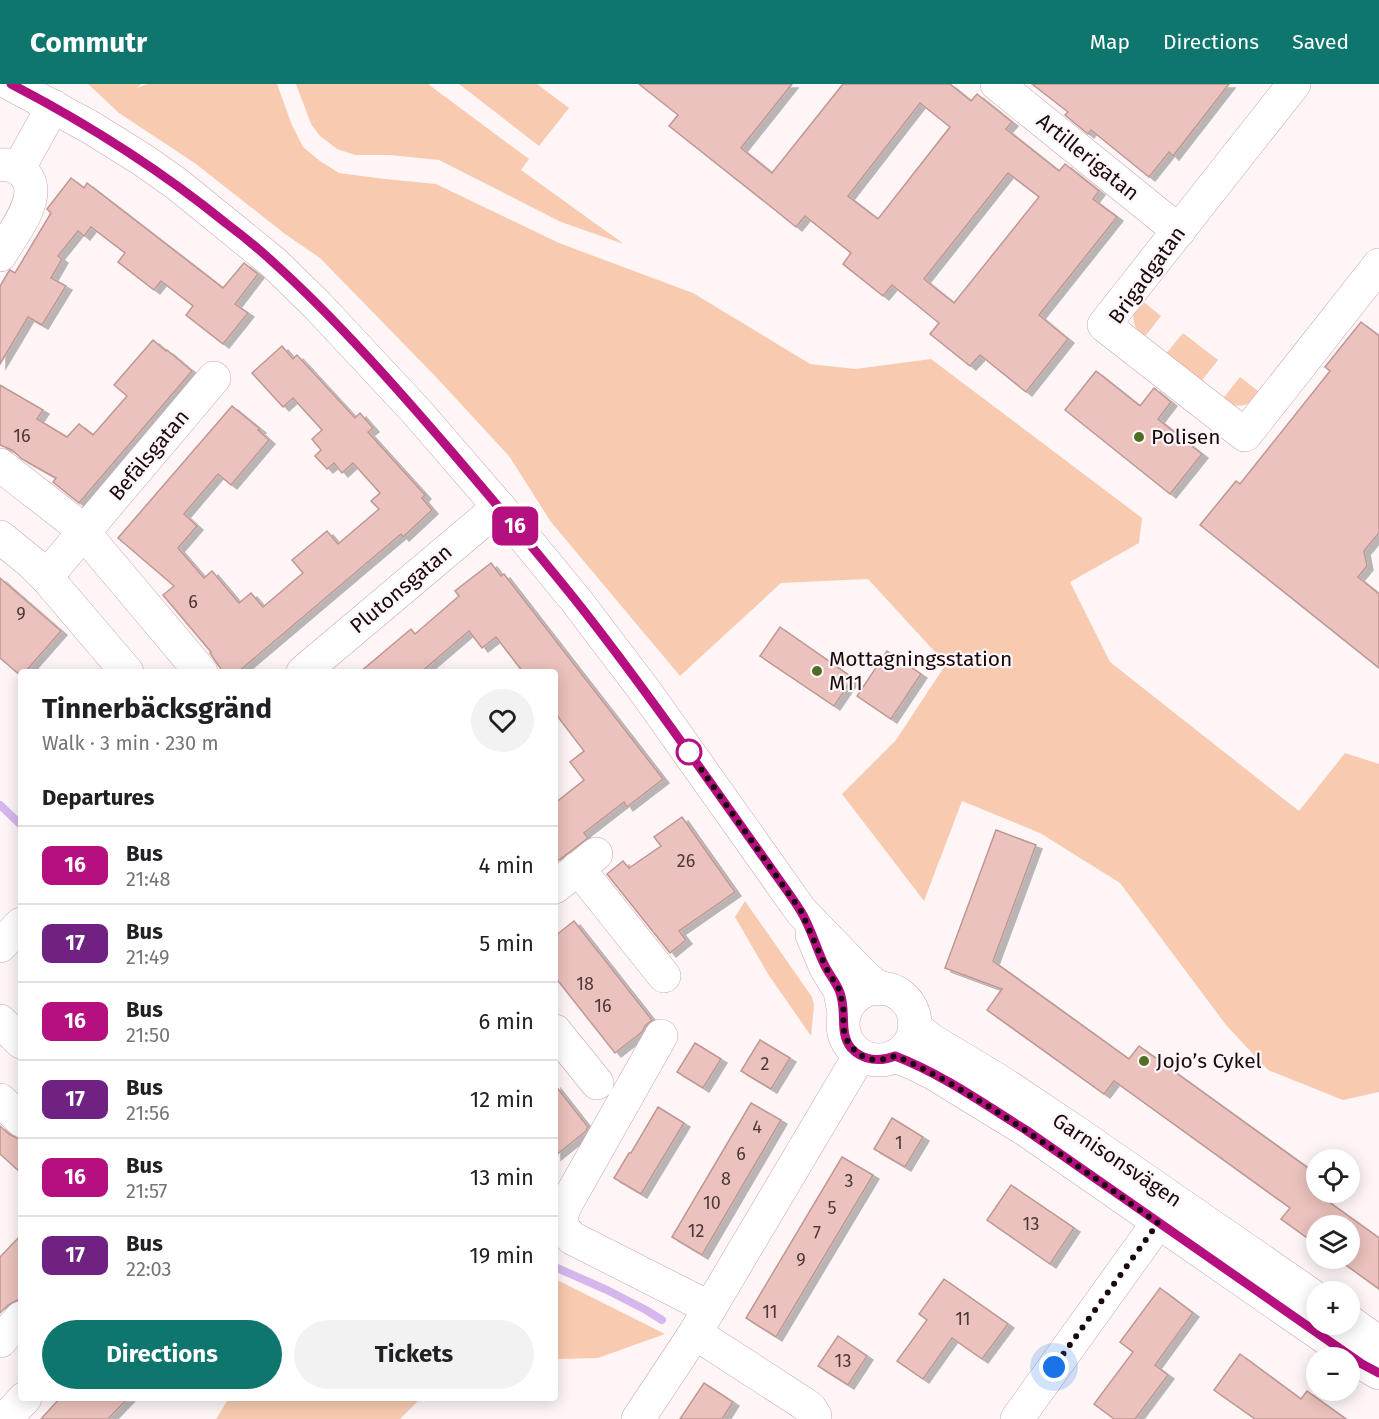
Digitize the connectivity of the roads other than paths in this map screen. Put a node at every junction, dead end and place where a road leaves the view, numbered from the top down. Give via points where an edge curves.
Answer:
1 (11, 84) edge
2 (997, 84) edge
3 (1294, 84) edge
4 (53, 106) junction
5 (9, 167) edge
6 (1179, 231) junction
7 (0, 255) edge
8 (1379, 265) edge
9 (214, 378) dead end
10 (0, 465) edge
11 (499, 507) junction
12 (84, 533) junction
13 (0, 537) edge
14 (46, 577) junction
15 (124, 669) edge
16 (198, 669) edge
17 (307, 669) edge
18 (576, 870) edge
19 (801, 911) junction
20 (18, 927) edge
21 (0, 946) edge
22 (664, 976) dead end
23 (880, 989) junction
24 (844, 1013) junction
25 (0, 1021) edge
26 (914, 1026) junction
27 (558, 1035) edge
28 (661, 1036) dead end
29 (18, 1038) edge
30 (860, 1055) junction
31 (895, 1056) junction
32 (597, 1083) dead end
33 (0, 1100) edge
34 (18, 1117) edge
35 (1167, 1212) junction
36 (1306, 1293) edge
37 (702, 1320) junction
38 (18, 1321) edge
39 (1360, 1330) edge
40 (0, 1341) edge
41 (1379, 1343) edge
42 (1379, 1373) edge
43 (22, 1401) edge
44 (5, 1419) edge
45 (638, 1419) edge
46 (814, 1419) edge
47 (1017, 1419) edge

1 - 4 street
2 - 6 street, Artillerigatan
3 - 6 street, Brigadgatan
4 - 5 street
4 - 11 street via 177,184 273,262 383,374
5 - 7 street via 25,174 32,194
6 - 8 street, Brigadgatan via 1104,325 1245,435
9 - 12 street, Befälsgatan
10 - 12 street
11 - 17 street, Plutonsgatan
11 - 19 street via 645,691
12 - 14 street, Befälsgatan
12 - 16 street
13 - 14 street
14 - 15 street
18 - 22 street
19 - 23 street
19 - 24 street via 840,991
20 - 21 street
23 - 24 street via 861,992
23 - 26 street via 904,999 914,1016
24 - 30 street via 845,1037
25 - 29 street
26 - 31 street via 909,1044
26 - 35 street, Garnisonsvägen via 1004,1084
27 - 32 street
28 - 37 street via 565,1206 562,1226 572,1238
30 - 31 street via 877,1060
30 - 37 street
31 - 35 street, Garnisonsvägen via 933,1073
33 - 34 street
35 - 36 street, Garnisonsvägen
35 - 42 street, Garnisonsvägen via 1362,1364
35 - 47 street
37 - 45 street
37 - 46 street via 810,1408
38 - 40 street
39 - 41 street
43 - 44 street

